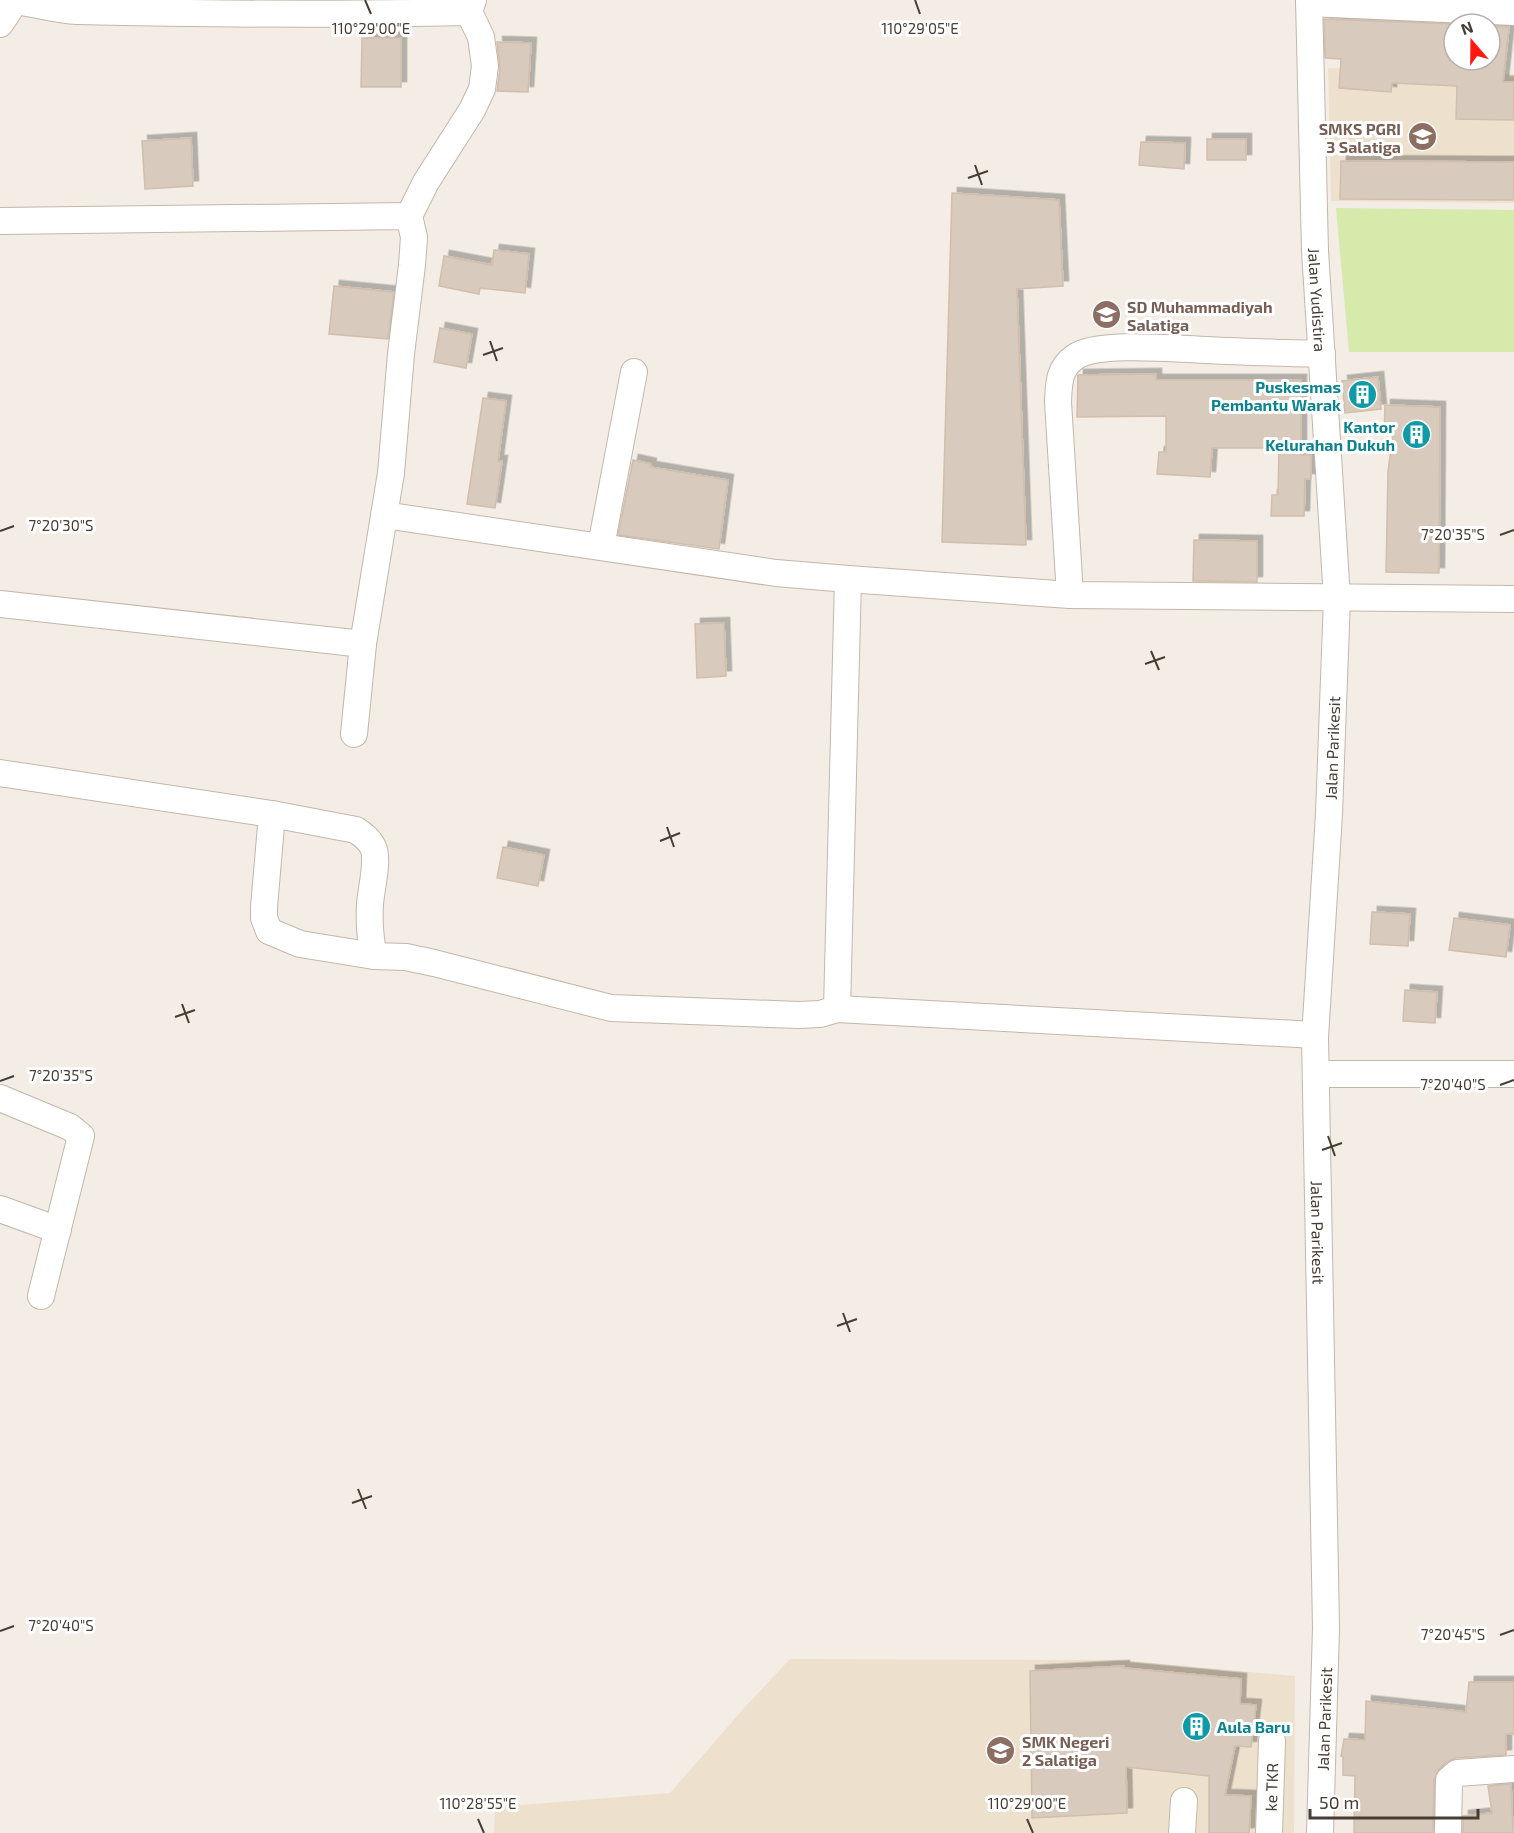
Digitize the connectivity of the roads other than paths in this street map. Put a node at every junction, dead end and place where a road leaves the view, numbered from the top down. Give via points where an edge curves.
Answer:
1 (0, 0) edge
2 (16, 0) edge
3 (1309, 2) edge
4 (471, 6) edge
5 (1514, 12) edge
6 (0, 24) edge
7 (410, 216) junction
8 (0, 221) edge
9 (1322, 354) junction
10 (634, 372) dead end
11 (384, 514) junction
12 (601, 546) junction
13 (848, 579) junction
14 (1071, 595) junction
15 (1337, 598) junction
16 (1514, 600) edge
17 (0, 604) edge
18 (363, 644) junction
19 (354, 734) dead end
20 (0, 774) edge
21 (272, 814) junction
22 (374, 957) junction
23 (837, 1009) junction
24 (1315, 1035) junction
25 (1316, 1074) junction
26 (1514, 1074) edge
27 (0, 1098) edge
28 (0, 1209) edge
29 (58, 1230) junction
30 (40, 1296) dead end
31 (1272, 1741) dead end
32 (1514, 1769) edge
33 (1184, 1801) dead end
34 (1182, 1833) edge
35 (1269, 1833) edge
36 (1320, 1833) edge
37 (1448, 1833) edge

1 - 2 street
2 - 4 street via 72,10 236,14
2 - 6 street
3 - 5 street
3 - 9 street, Jalan Yudistira via 1315,251
4 - 7 street via 485,66 482,89
7 - 8 street
7 - 11 street via 414,237 412,265
9 - 14 street via 1137,348 1097,350 1077,356 1065,366 1059,380 1058,402
9 - 15 street, Jalan Yudistira
10 - 12 street
11 - 12 street
11 - 18 street
12 - 13 street via 776,573
13 - 14 street
13 - 23 street
14 - 15 street
15 - 16 street
15 - 24 street, Jalan Parikesit
17 - 18 street
18 - 19 street
20 - 21 street
21 - 22 street via 356,830 374,848 369,923
21 - 22 street via 264,907 269,931 300,944
22 - 23 street via 406,957 434,963 611,1008 799,1015
23 - 24 street
24 - 25 street, Jalan Parikesit
25 - 26 street
25 - 36 street, Jalan Parikesit via 1326,1628
27 - 29 street via 70,1127 81,1136
28 - 29 street
29 - 30 street
31 - 35 street, ke TKR
32 - 37 street via 1457,1773 1449,1780
33 - 34 street

